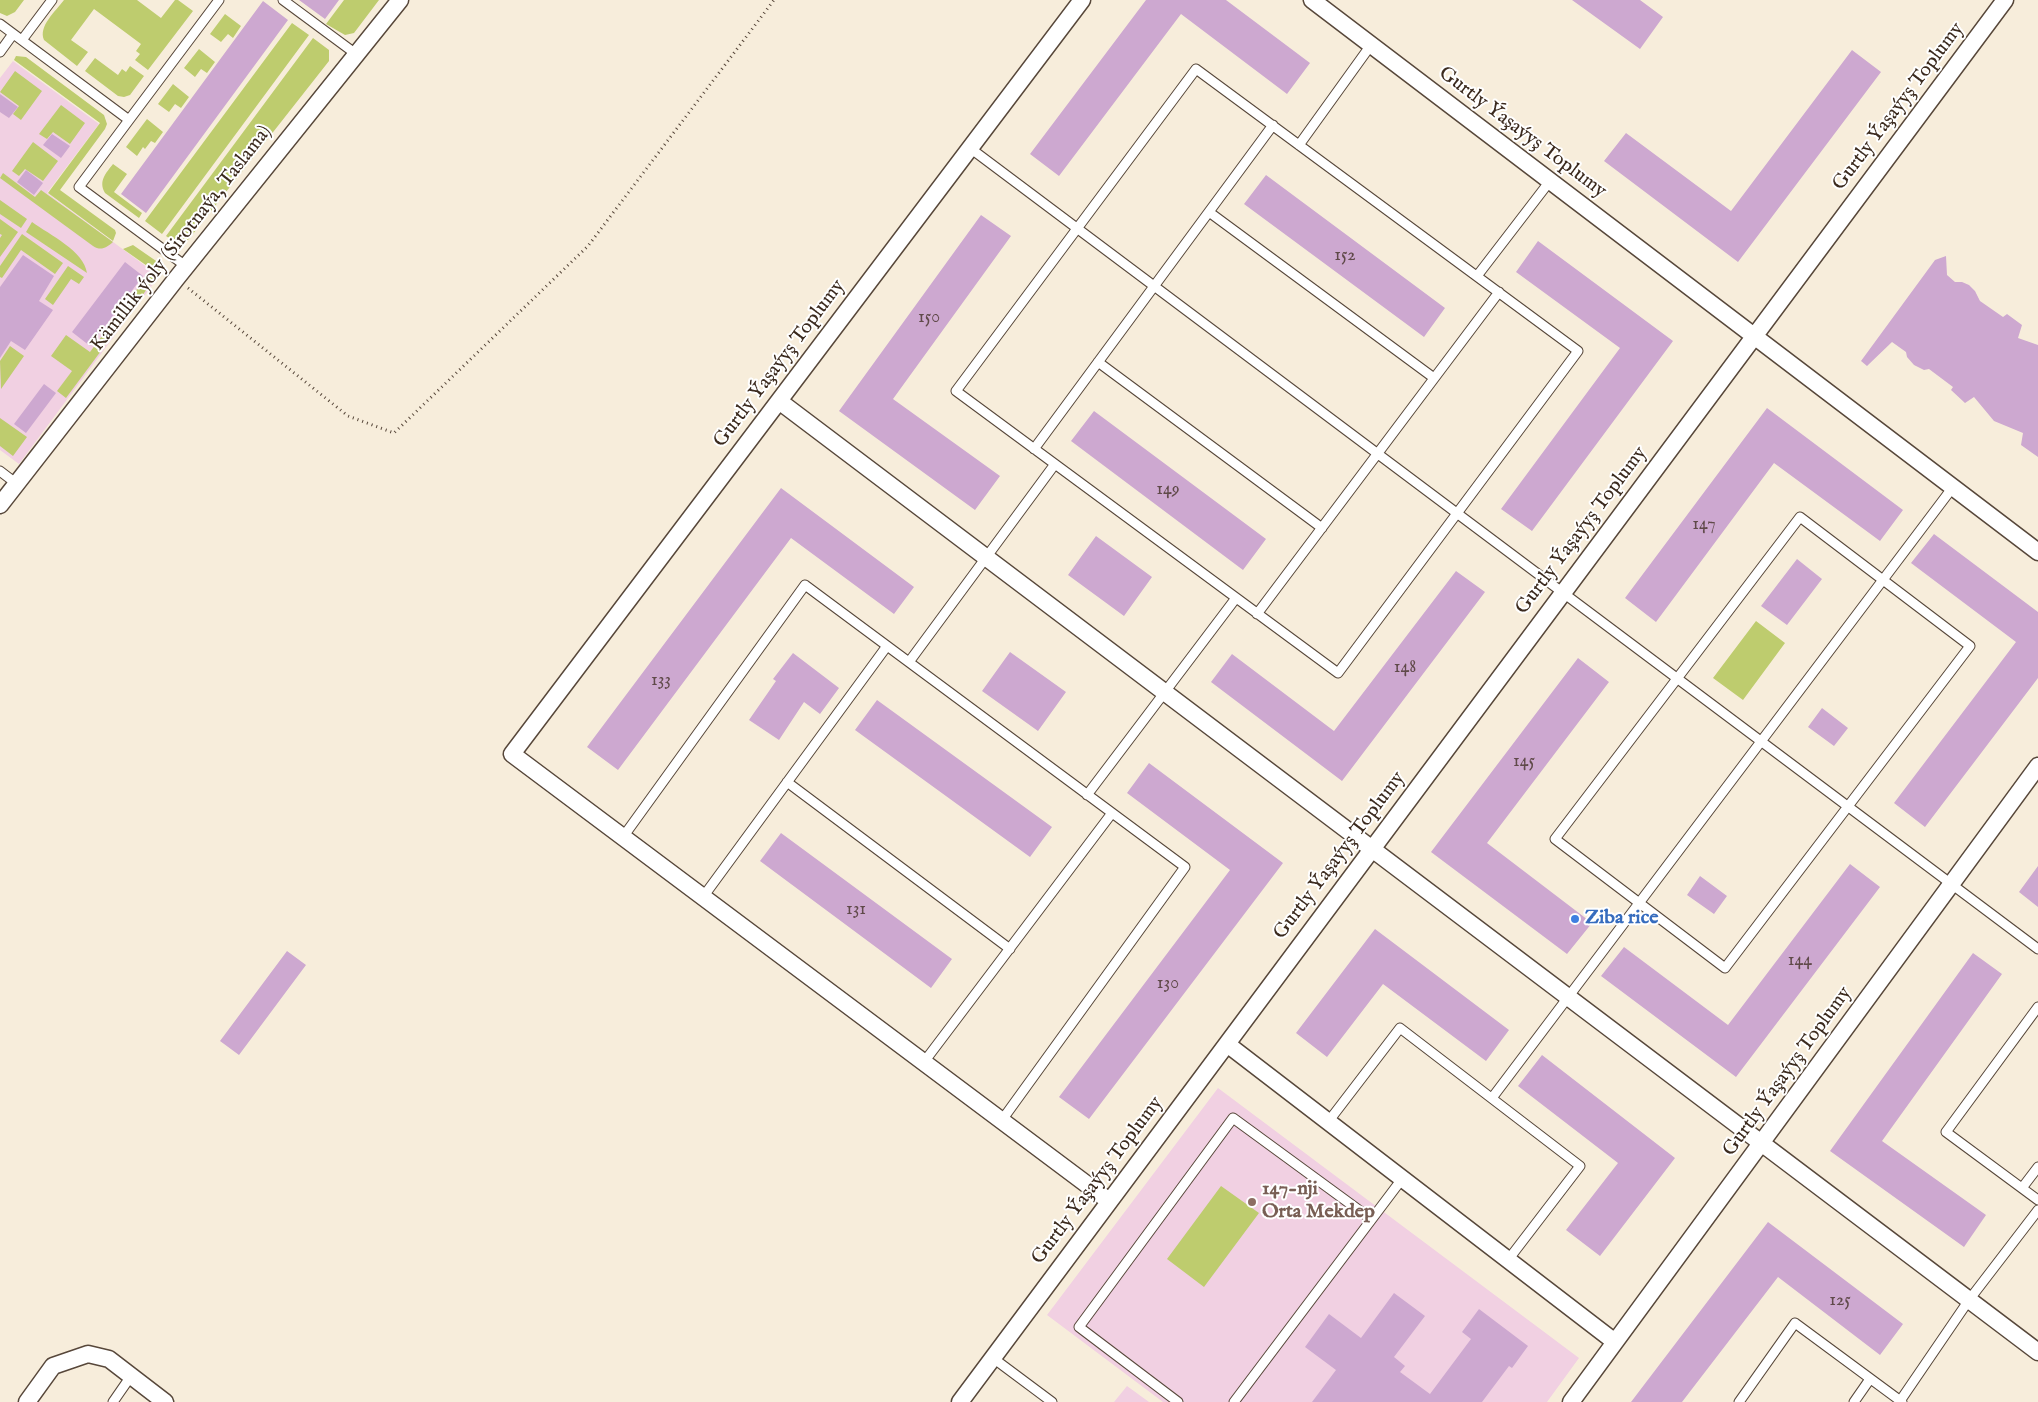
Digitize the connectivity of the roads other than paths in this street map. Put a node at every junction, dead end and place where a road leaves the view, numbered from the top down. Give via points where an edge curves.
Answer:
1 (52, 0) edge
2 (219, 0) edge
3 (283, 0) edge
4 (400, 0) edge
5 (1082, 0) edge
6 (1312, 0) edge
7 (2005, 0) edge
8 (0, 24) edge
9 (13, 34) junction
10 (22, 40) junction
11 (1371, 45) junction
12 (0, 52) edge
13 (356, 54) junction
14 (129, 120) junction
15 (1273, 125) junction
16 (1299, 145) junction
17 (970, 148) junction
18 (1550, 181) junction
19 (1209, 212) junction
20 (1076, 229) junction
21 (182, 273) junction
22 (1477, 276) junction
23 (1154, 286) junction
24 (1499, 292) junction
25 (1754, 336) junction
26 (1098, 362) junction
27 (1434, 378) junction
28 (779, 401) junction
29 (1034, 449) junction
30 (1377, 454) junction
31 (1055, 464) junction
32 (0, 471) edge
33 (17, 484) junction
34 (1953, 487) junction
35 (0, 505) edge
36 (1457, 513) junction
37 (1322, 528) junction
38 (2038, 552) edge
39 (986, 558) junction
40 (1883, 580) junction
41 (1562, 592) junction
42 (1236, 598) junction
43 (1257, 614) junction
44 (887, 646) junction
45 (909, 662) junction
46 (1677, 678) junction
47 (1164, 692) junction
48 (1761, 741) junction
49 (2038, 766) edge
50 (787, 782) junction
51 (1087, 795) junction
52 (1848, 806) junction
53 (1112, 813) junction
54 (622, 838) junction
55 (1372, 849) junction
56 (1952, 884) junction
57 (703, 897) junction
58 (1639, 902) junction
59 (1010, 949) junction
60 (2038, 949) edge
61 (1568, 997) junction
62 (2038, 1007) edge
63 (1227, 1044) junction
64 (924, 1062) junction
65 (1492, 1098) junction
66 (1002, 1120) junction
67 (1328, 1122) junction
68 (1762, 1143) junction
69 (2038, 1167) edge
70 (1402, 1179) junction
71 (2022, 1188) junction
72 (2038, 1200) edge
73 (1109, 1201) junction
74 (2038, 1210) edge
75 (1371, 1219) junction
76 (1508, 1260) junction
77 (1969, 1300) junction
78 (1615, 1342) junction
79 (2038, 1352) edge
80 (993, 1358) junction
81 (131, 1376) junction
82 (1870, 1379) junction
83 (1901, 1401) edge
84 (27, 1402) edge
85 (113, 1402) edge
86 (165, 1402) edge
87 (960, 1402) edge
88 (1052, 1402) edge
89 (1178, 1402) edge
90 (1234, 1402) edge
91 (1571, 1402) edge
92 (1739, 1402) edge
93 (1854, 1402) edge

1 - 10 lane
2 - 14 lane
3 - 13 lane
4 - 13 street, Kämillik ýoly (Sirotnaýa, Taslama)
5 - 17 street, Gurtly Ýaşaýyş Toplumy
6 - 11 street, Gurtly Ýaşaýyş Toplumy
7 - 25 street, Gurtly Ýaşaýyş Toplumy
8 - 9 lane
9 - 10 lane
9 - 12 lane
10 - 14 lane
11 - 16 lane
11 - 18 street, Gurtly Ýaşaýyş Toplumy
13 - 21 street, Kämillik ýoly (Sirotnaýa, Taslama)
14 - 21 lane via 79,187
15 - 16 lane
15 - 19 lane
15 - 20 lane via 1196,68
16 - 22 lane
17 - 20 lane
17 - 28 street, Gurtly Ýaşaýyş Toplumy
18 - 22 lane
18 - 25 street, Gurtly Ýaşaýyş Toplumy
19 - 23 lane
19 - 27 lane
20 - 23 lane
20 - 29 lane via 956,391
21 - 33 street, Kämillik ýoly (Sirotnaýa, Taslama)
22 - 24 lane
23 - 26 lane
23 - 30 lane
24 - 27 lane
24 - 36 lane via 1578,351
25 - 34 street, Gurtly Ýaşaýyş Toplumy
25 - 41 street, Gurtly Ýaşaýyş Toplumy
26 - 29 lane
26 - 37 lane
27 - 30 lane
28 - 39 street
28 - 54 street, Gurtly Ýaşaýyş Toplumy via 512,754
29 - 31 lane
30 - 36 lane
30 - 37 lane
31 - 39 lane
31 - 42 lane
32 - 33 lane
33 - 35 street, Kämillik ýoly (Sirotnaýa, Taslama)
34 - 38 street, Gurtly Ýaşaýyş Toplumy
34 - 40 lane
36 - 41 lane
36 - 43 lane via 1338,673
37 - 43 lane
39 - 45 lane
39 - 47 street
40 - 46 lane via 1800,518
40 - 48 lane
40 - 52 lane via 1970,646
41 - 46 lane
41 - 55 street, Gurtly Ýaşaýyş Toplumy
42 - 43 lane
42 - 47 lane
44 - 45 lane
44 - 50 lane
44 - 54 lane via 805,585
45 - 51 lane
46 - 48 lane
46 - 58 lane via 1555,839
47 - 51 lane
47 - 55 street
48 - 52 lane
48 - 58 lane
49 - 56 street, Gurtly Ýaşaýyş Toplumy
50 - 57 lane
50 - 59 lane
51 - 53 lane
52 - 56 lane
52 - 58 lane via 1725,968
53 - 59 lane
53 - 66 lane via 1185,867
54 - 57 street
55 - 61 street
55 - 63 street, Gurtly Ýaşaýyş Toplumy
56 - 60 lane
56 - 68 street, Gurtly Ýaşaýyş Toplumy
57 - 64 street
58 - 61 lane
59 - 64 lane
61 - 65 lane
61 - 68 street
62 - 71 lane via 1946,1132
63 - 67 street
63 - 73 street, Gurtly Ýaşaýyş Toplumy
64 - 66 street
65 - 67 lane via 1400,1028
65 - 76 lane via 1580,1166
66 - 73 street
67 - 70 street
68 - 77 street
68 - 78 street, Gurtly Ýaşaýyş Toplumy
69 - 71 lane
70 - 75 lane
70 - 76 street
71 - 72 lane
73 - 80 street, Gurtly Ýaşaýyş Toplumy
74 - 77 lane
75 - 89 lane via 1233,1118 1079,1328
75 - 90 lane
76 - 78 street
77 - 79 street
77 - 83 lane
78 - 91 street, Gurtly Ýaşaýyş Toplumy
80 - 87 street, Gurtly Ýaşaýyş Toplumy
80 - 88 lane
81 - 84 street via 109,1359 88,1354 53,1366
81 - 85 lane
81 - 86 street
82 - 83 lane
82 - 92 lane via 1795,1323
82 - 93 lane

